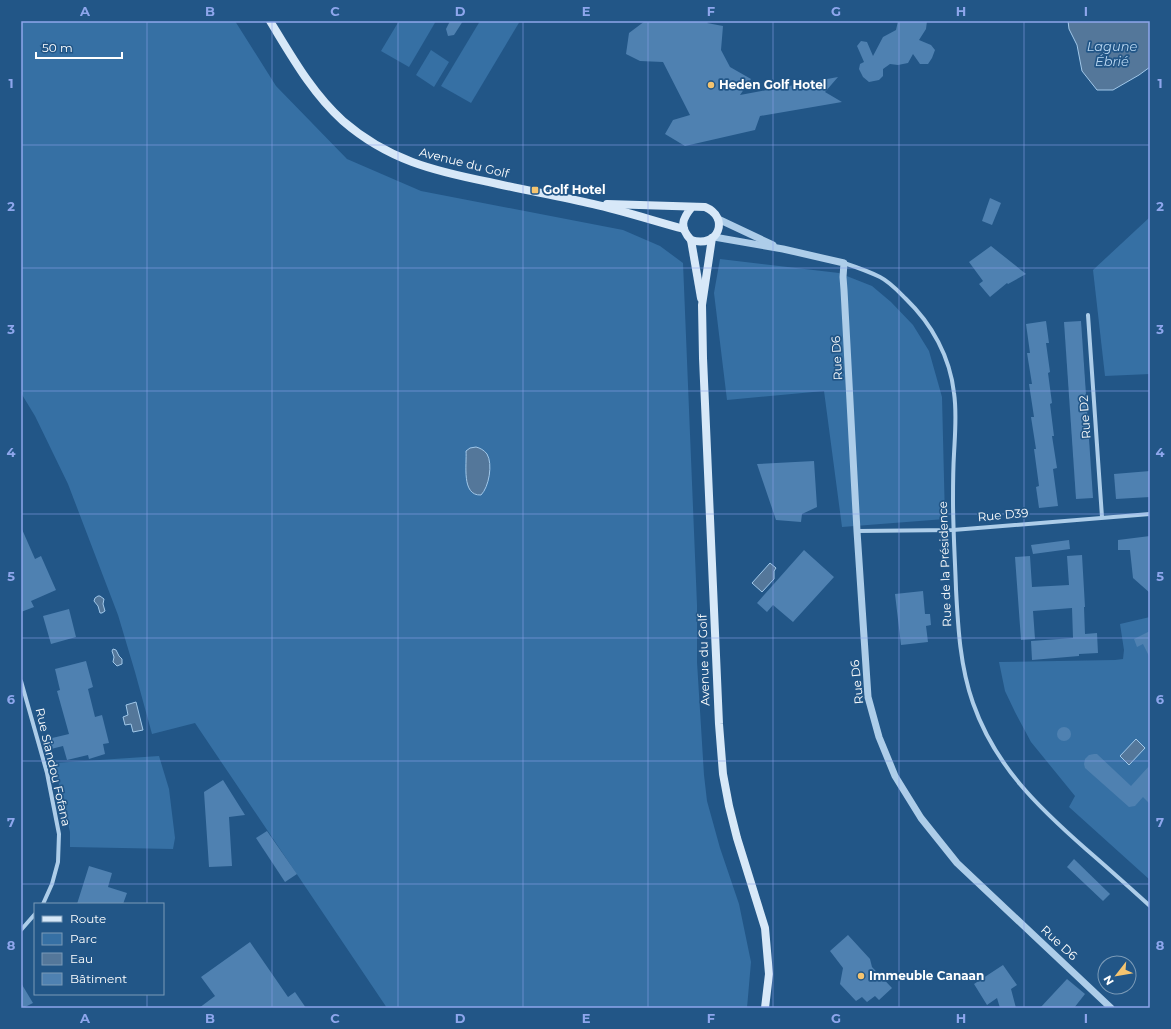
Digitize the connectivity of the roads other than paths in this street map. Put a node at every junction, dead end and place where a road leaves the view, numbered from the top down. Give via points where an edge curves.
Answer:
1 (270, 21) edge
2 (594, 204) junction
3 (692, 207) junction
4 (718, 219) junction
5 (684, 229) junction
6 (713, 237) junction
7 (691, 240) junction
8 (783, 249) junction
9 (844, 263) junction
10 (702, 305) junction
11 (1088, 315) dead end
12 (1150, 514) edge
13 (1102, 517) junction
14 (953, 530) junction
15 (857, 531) junction
16 (21, 680) edge
17 (43, 903) edge
18 (1150, 906) edge
19 (34, 915) edge
20 (21, 930) edge
21 (765, 1008) edge
22 (1111, 1008) edge

1 - 2 main road, Avenue du Golf via 322,99 344,121 388,152 426,168 452,175
2 - 3 main road, Avenue du Golf
2 - 5 main road, Avenue du Golf
3 - 4 main road, Avenue du Golf via 711,209
3 - 5 main road via 684,217
4 - 6 main road, Avenue du Golf via 719,225
4 - 8 street, Rue de la Présidence
5 - 7 main road, Avenue du Golf
6 - 7 main road via 703,242
6 - 8 street, Rue de la Présidence
6 - 10 main road, Avenue du Golf
7 - 10 main road, Avenue du Golf
8 - 9 street, Rue de la Présidence
9 - 14 street, Rue de la Présidence via 881,278 895,287 928,323 940,344 949,368 956,411
9 - 15 street, Rue D6 via 842,277
10 - 21 main road, Avenue du Golf via 723,774 736,838 765,928 769,974
11 - 13 street, Rue D2
12 - 13 street, Rue D39
13 - 14 street, Rue D39
14 - 15 street, Rue D39
14 - 18 street, Rue de la Présidence via 959,638 972,702 985,732 1016,781 1034,801
15 - 22 street, Rue D6 via 868,697 879,737 895,776 920,818 957,863
16 - 17 street, Rue Siandou Fofana via 47,773 59,834 58,862
19 - 20 street

